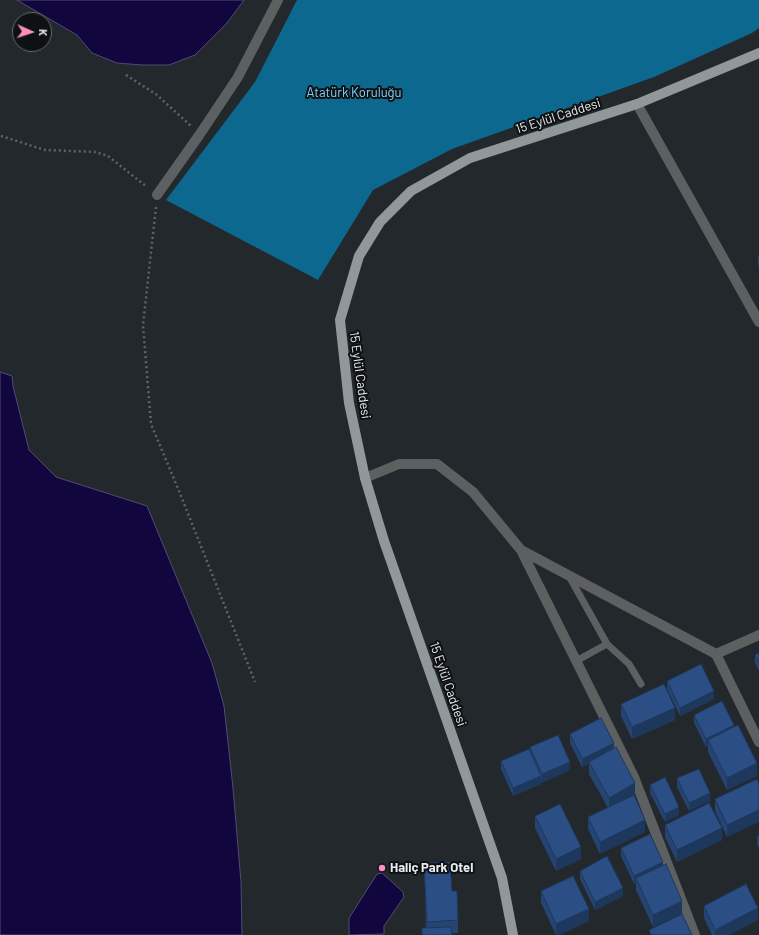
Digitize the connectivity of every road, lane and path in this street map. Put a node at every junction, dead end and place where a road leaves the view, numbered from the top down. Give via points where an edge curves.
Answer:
1 (278, 0) edge
2 (759, 53) edge
3 (126, 75) dead end
4 (637, 104) junction
5 (200, 134) junction
6 (1, 136) dead end
7 (158, 195) junction
8 (759, 322) edge
9 (365, 478) junction
10 (521, 550) junction
11 (569, 576) junction
12 (759, 635) edge
13 (607, 644) junction
14 (716, 654) junction
15 (576, 661) junction
16 (255, 682) dead end
17 (642, 684) dead end
18 (759, 742) edge
19 (513, 935) edge
20 (695, 935) edge

1 - 5 street via 238,77
2 - 4 main road, 15 Eylül Caddesi
3 - 5 path via 157,95
4 - 8 street
4 - 9 main road, 15 Eylül Caddesi via 470,158 411,191 380,222 359,256 340,320 349,403
5 - 7 street
6 - 7 path via 45,150 96,152 108,156
7 - 16 path via 142,325 151,424
9 - 10 street via 399,464 437,464 473,492
9 - 19 main road, 15 Eylül Caddesi via 387,549 502,878
10 - 11 street
10 - 15 street
11 - 13 lane
11 - 14 street
12 - 14 street
13 - 15 lane
13 - 17 lane via 629,664
14 - 18 street
15 - 20 street via 634,777

